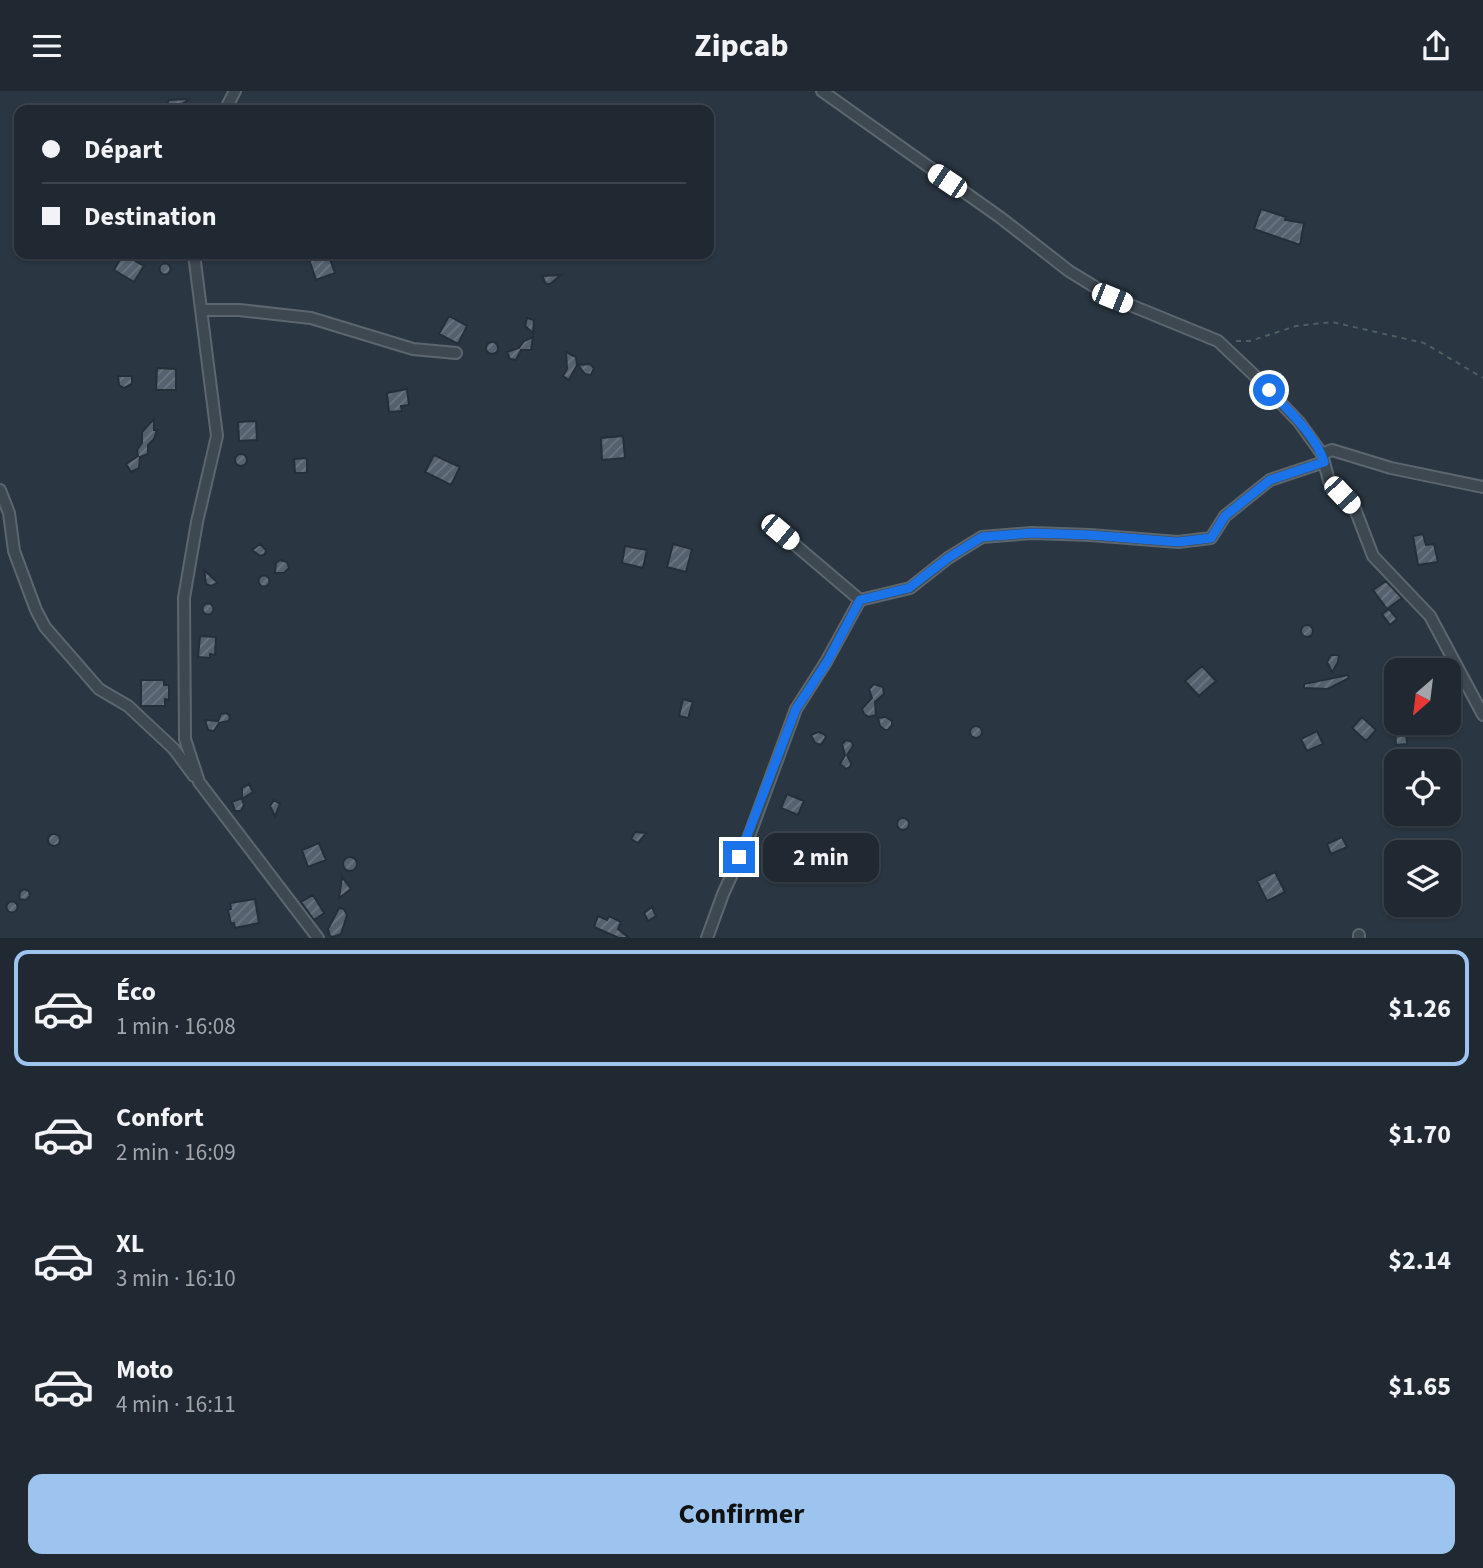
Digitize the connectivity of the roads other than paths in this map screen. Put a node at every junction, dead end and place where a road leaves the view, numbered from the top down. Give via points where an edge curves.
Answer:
1 (822, 91) edge
2 (195, 259) edge
3 (201, 310) junction
4 (456, 352) dead end
5 (1323, 458) junction
6 (1483, 487) edge
7 (0, 489) edge
8 (780, 532) dead end
9 (860, 600) junction
10 (1483, 715) edge
11 (199, 782) junction
12 (318, 938) edge
13 (707, 938) edge

1 - 5 street via 1069,271 1112,298 1218,341 1298,422
2 - 3 street
3 - 4 street via 311,318 413,349
3 - 11 street via 218,436 184,598 185,739
5 - 6 street via 1332,450
5 - 9 street via 1270,480 1225,516 1211,538 1178,542 1032,533 982,537 909,588
5 - 10 street via 1329,481 1355,509 1373,556 1430,616
7 - 11 street via 14,551 45,627 99,689 128,706 174,749
8 - 9 street
9 - 13 street via 796,709
11 - 12 street

